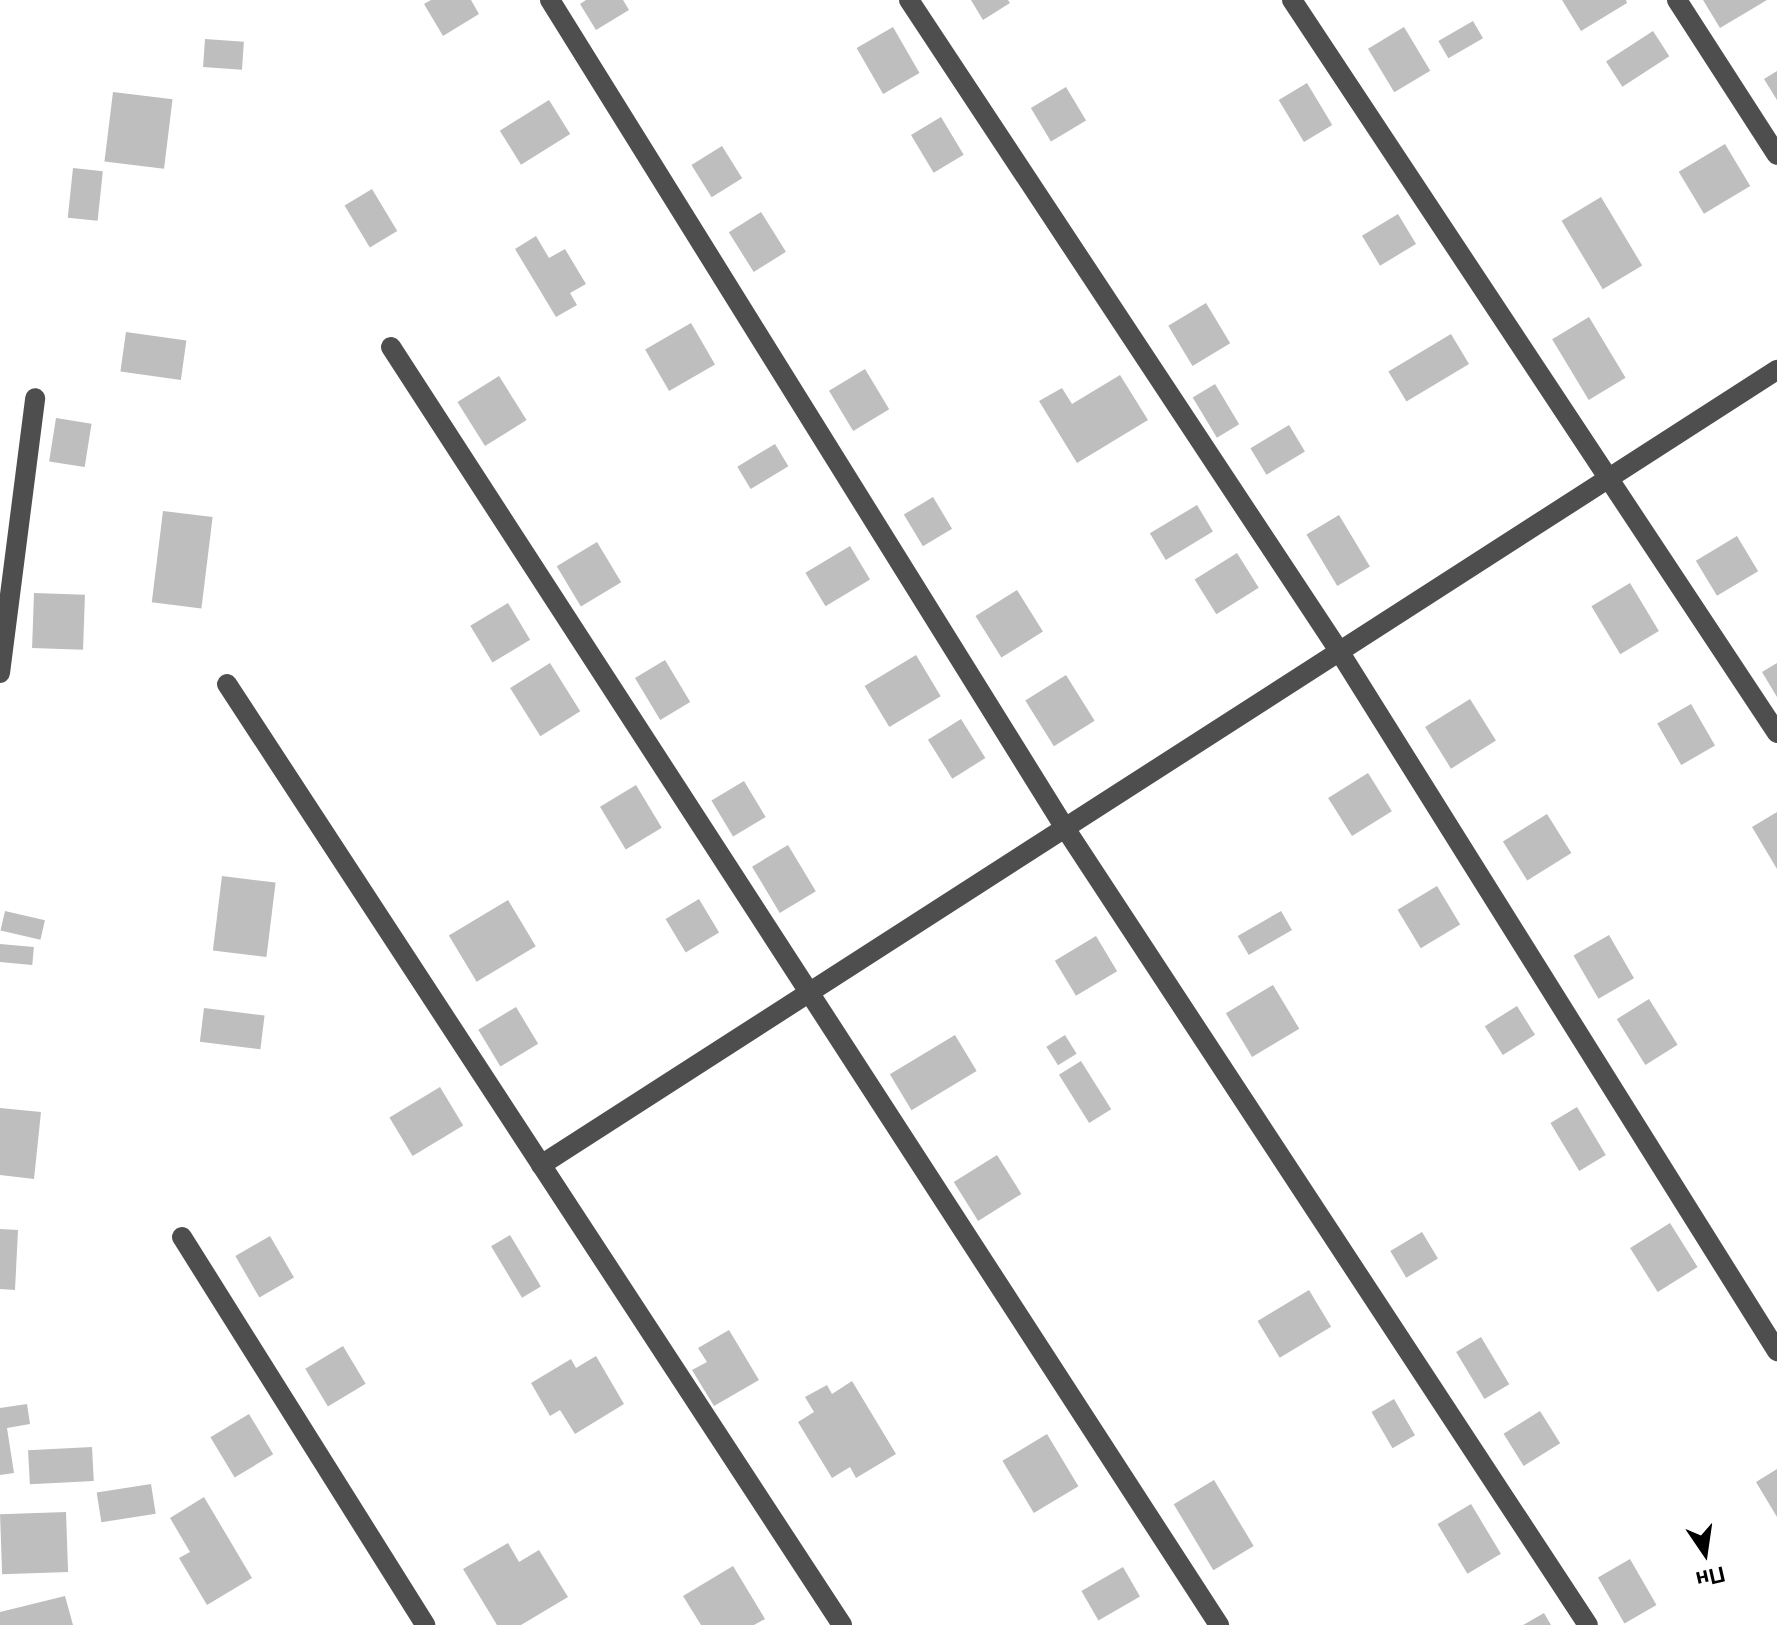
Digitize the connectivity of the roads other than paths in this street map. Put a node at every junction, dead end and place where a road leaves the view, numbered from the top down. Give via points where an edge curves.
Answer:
1 (550, 0) edge
2 (909, 0) edge
3 (1292, 0) edge
4 (1677, 0) edge
5 (1777, 155) edge
6 (391, 347) dead end
7 (1777, 370) edge
8 (35, 398) dead end
9 (1608, 478) junction
10 (1339, 651) junction
11 (0, 673) edge
12 (227, 684) dead end
13 (1777, 733) edge
14 (1065, 828) junction
15 (809, 993) junction
16 (541, 1165) junction
17 (182, 1237) dead end
18 (1777, 1351) edge
19 (425, 1625) edge
20 (842, 1625) edge
21 (1219, 1625) edge
22 (1588, 1625) edge

1 - 14 street
2 - 10 street
3 - 9 street
4 - 5 street
6 - 15 street
7 - 9 street
8 - 11 street
9 - 10 street
9 - 13 street
10 - 14 street
10 - 18 street
12 - 16 street
14 - 15 street
14 - 22 street
15 - 16 street
15 - 21 street
16 - 20 street
17 - 19 street

